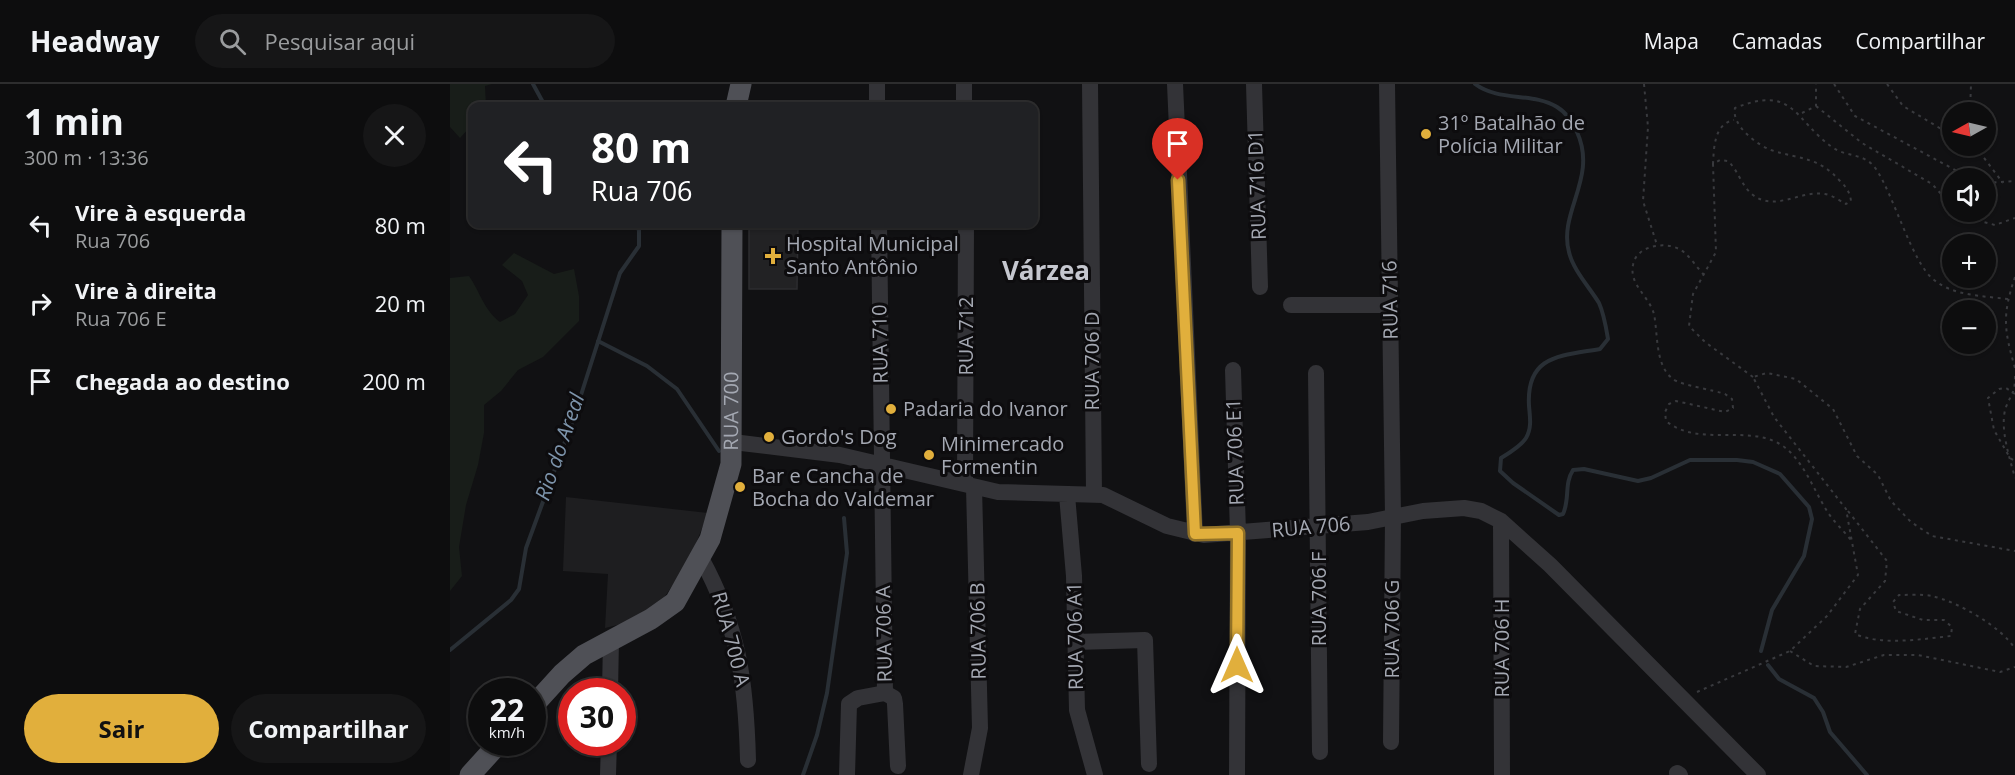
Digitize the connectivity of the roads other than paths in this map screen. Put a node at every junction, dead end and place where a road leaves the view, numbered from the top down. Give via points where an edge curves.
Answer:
1 (741, 84) edge
2 (877, 84) edge
3 (964, 84) edge
4 (1090, 84) edge
5 (1175, 84) edge
6 (1254, 84) edge
7 (1387, 84) edge
8 (737, 102) edge
9 (877, 102) edge
10 (964, 102) edge
11 (732, 228) edge
12 (879, 228) edge
13 (966, 228) edge
14 (1260, 287) dead end
15 (1291, 305) dead end
16 (1390, 305) junction
17 (1233, 370) dead end
18 (1316, 374) dead end
19 (733, 442) junction
20 (882, 465) junction
21 (969, 486) junction
22 (1094, 494) junction
23 (1067, 495) junction
24 (1393, 517) junction
25 (1501, 521) junction
26 (1318, 526) junction
27 (1238, 533) junction
28 (1195, 534) junction
29 (701, 558) junction
30 (611, 639) junction
31 (1076, 642) junction
32 (610, 678) edge
33 (546, 692) edge
34 (885, 693) junction
35 (1391, 742) dead end
36 (1320, 752) dead end
37 (487, 756) edge
38 (609, 756) edge
39 (748, 760) dead end
40 (1149, 764) dead end
41 (898, 766) dead end
42 (470, 775) edge
43 (608, 775) edge
44 (847, 775) edge
45 (971, 775) edge
46 (1095, 775) edge
47 (1237, 775) edge
48 (1502, 775) edge
49 (1758, 775) edge

1 - 8 main road
2 - 9 street
3 - 10 street
4 - 22 street, RUA 706 D
5 - 28 street
6 - 14 street, RUA 716 D1
7 - 16 street, RUA 716
11 - 19 main road, RUA 700
12 - 20 street, RUA 710
13 - 21 street, RUA 712
15 - 16 street
16 - 24 street, RUA 716
17 - 27 street, RUA 706 E1
18 - 26 street, RUA 706 F
19 - 20 street, RUA 706 via 840,455
19 - 29 main road, RUA 700 via 729,480
20 - 21 street, RUA 706
20 - 34 street, RUA 706 A
21 - 23 street, RUA 706 via 1010,494
21 - 45 street, RUA 706 B via 980,728
22 - 23 street, RUA 706
22 - 28 street, RUA 706
23 - 31 street, RUA 706 A1
24 - 25 street, RUA 706 via 1464,508
24 - 26 street, RUA 706
24 - 35 street, RUA 706 G
25 - 48 street, RUA 706 H
25 - 49 street, RUA 706 via 1580,593
26 - 27 street, RUA 706
26 - 36 street, RUA 706 F
27 - 28 street, RUA 706
27 - 47 street, RUA 706 E1
29 - 30 main road, RUA 700 via 675,602
29 - 39 street, RUA 700 A via 716,584 740,661 747,702
30 - 32 street
30 - 33 main road, RUA 700 via 562,674
31 - 40 street via 1145,640
31 - 46 street, RUA 706 A1 via 1078,721
34 - 41 street via 894,698
34 - 44 street, RUA 706 A via 858,698 849,704
37 - 42 main road
38 - 43 street

